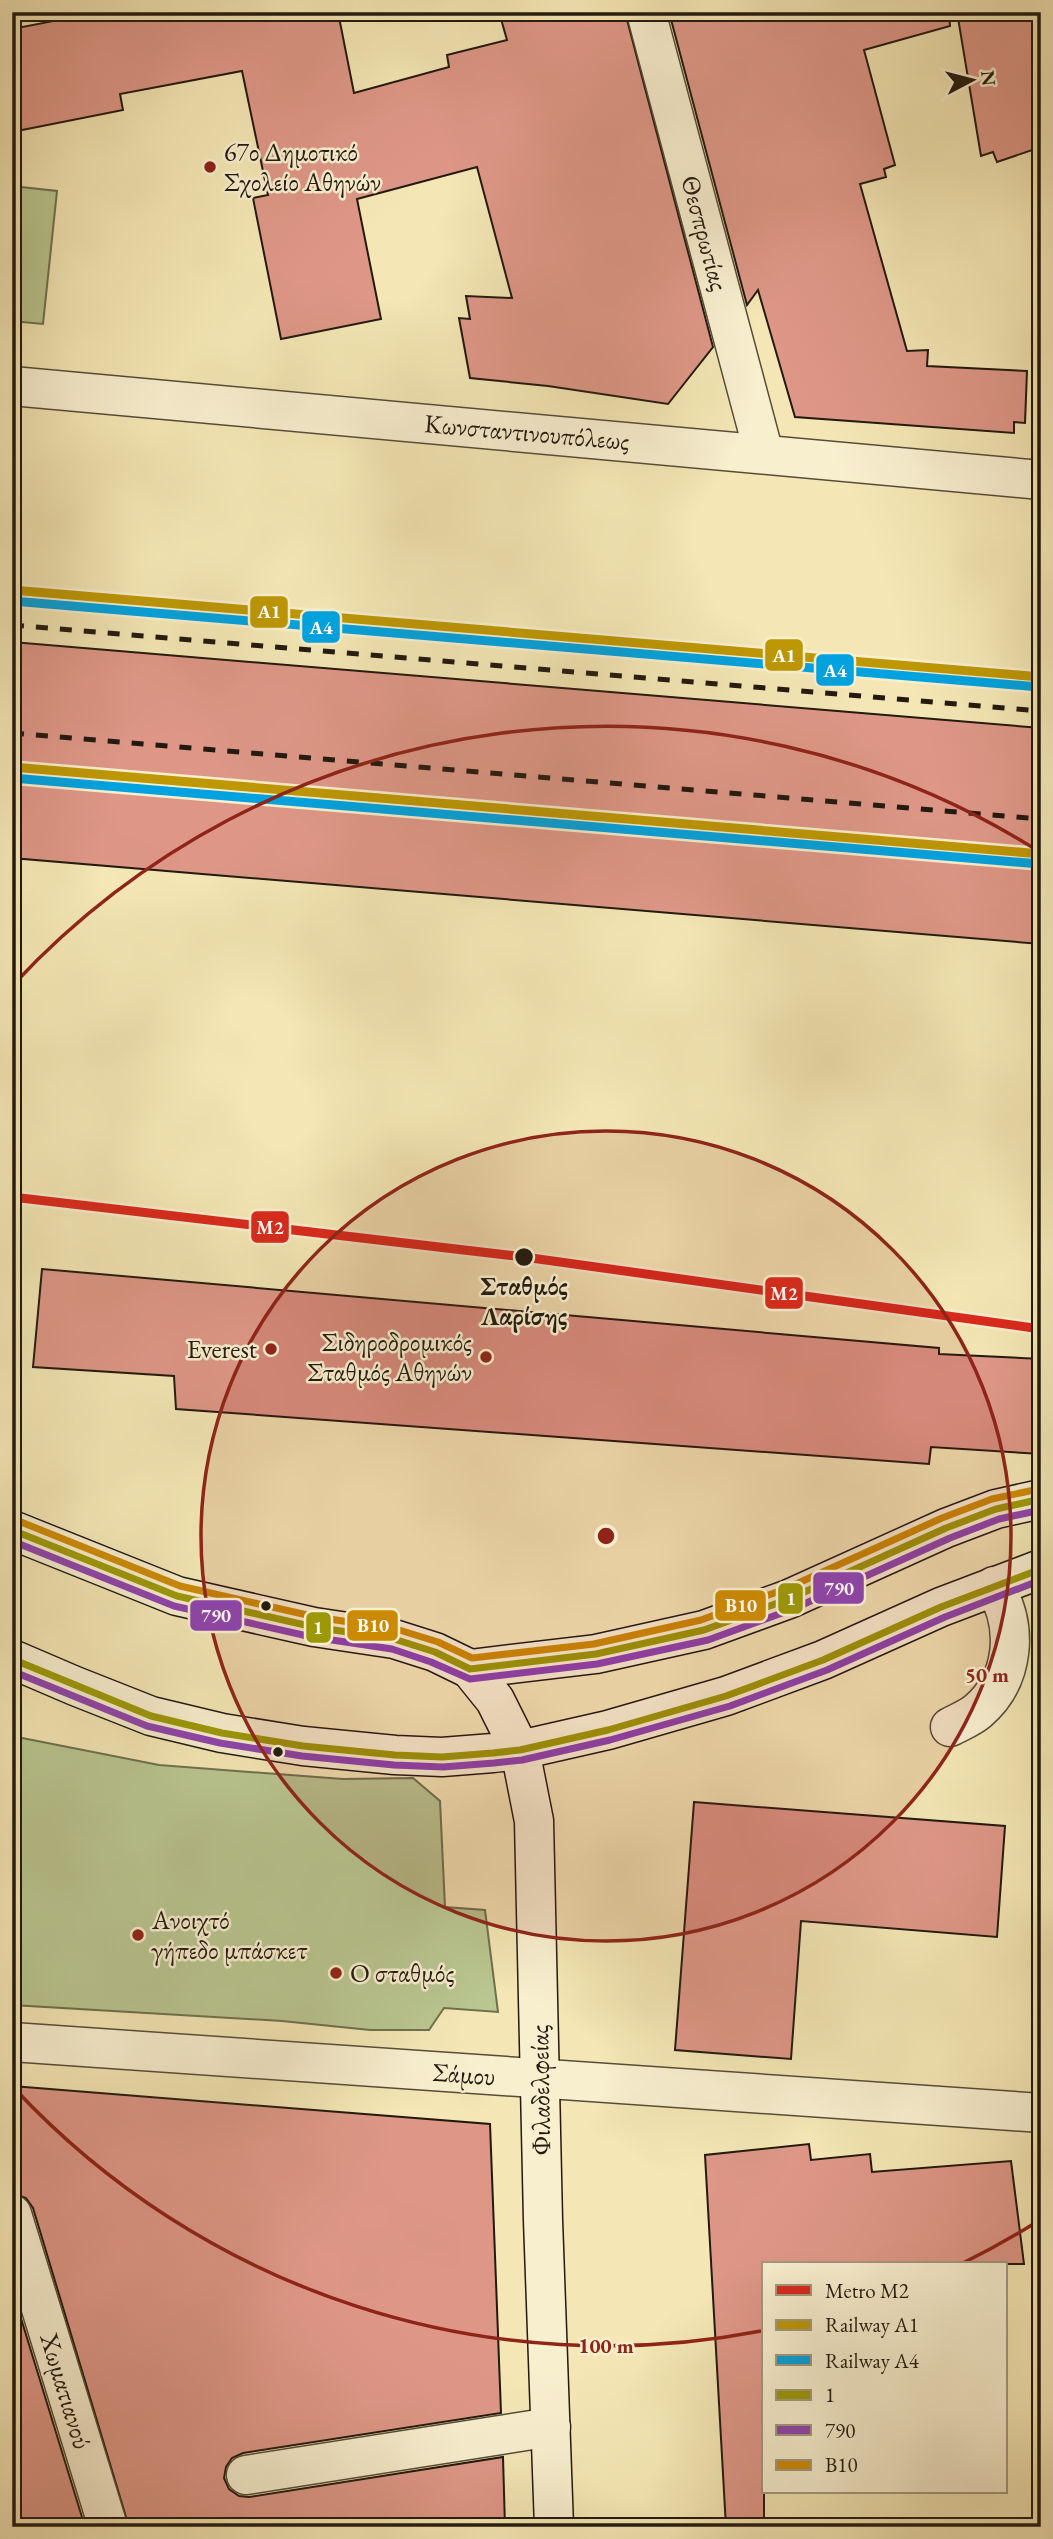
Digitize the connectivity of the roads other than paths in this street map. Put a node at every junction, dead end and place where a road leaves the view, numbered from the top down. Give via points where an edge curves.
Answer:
1 (646, 12) edge
2 (12, 386) edge
3 (764, 454) junction
4 (1041, 480) edge
5 (1041, 1500) edge
6 (12, 1530) edge
7 (1041, 1569) edge
8 (994, 1586) junction
9 (12, 1659) edge
10 (470, 1669) junction
11 (950, 1727) dead end
12 (520, 1750) junction
13 (12, 2042) edge
14 (540, 2079) junction
15 (1040, 2116) edge
16 (12, 2214) edge
17 (25, 2303) edge
18 (551, 2427) junction
19 (246, 2475) dead end
20 (108, 2527) edge
21 (554, 2527) edge

1 - 3 street, Θεσπρωτίας
2 - 3 street, Κωνσταντινουπόλεως
3 - 4 street, Κωνσταντινουπόλεως
5 - 10 street via 996,1509 946,1528 789,1599 704,1630 596,1654
6 - 10 street via 177,1595 314,1628 394,1639
7 - 8 street
8 - 11 street via 1004,1602 1011,1632 1009,1662 998,1689 978,1712
8 - 12 street via 823,1660 726,1696
9 - 12 street via 151,1716 222,1733 395,1755 442,1757
10 - 12 street, Φιλαδελφείας via 495,1700
12 - 14 street, Φιλαδελφείας via 534,1821
13 - 14 street, Σάμου
14 - 15 street, Σάμου
14 - 18 street, Φιλαδελφείας
16 - 17 street, Χωματιανού
17 - 20 street, Χωματιανού
18 - 19 street
18 - 21 street, Φιλαδελφείας

